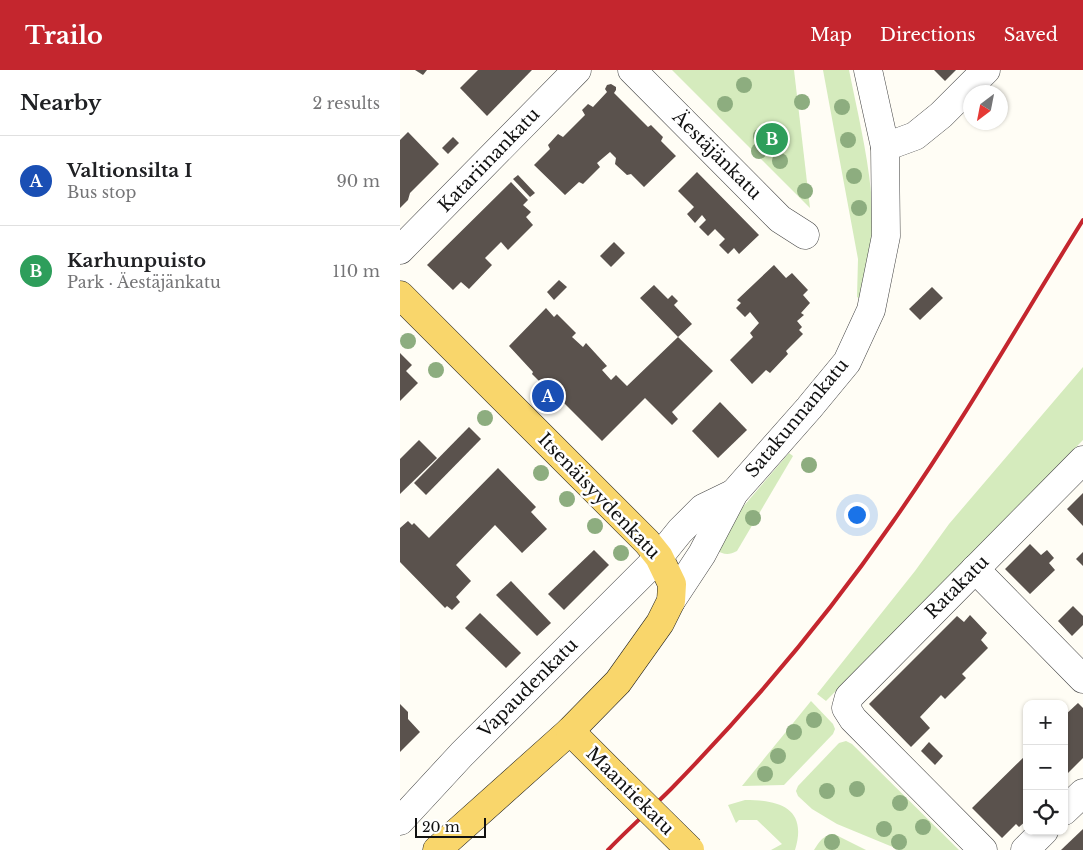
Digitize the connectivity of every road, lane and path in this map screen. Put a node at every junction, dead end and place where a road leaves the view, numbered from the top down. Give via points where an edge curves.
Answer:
1 (577, 70) edge
2 (632, 70) edge
3 (868, 70) edge
4 (874, 70) edge
5 (986, 70) edge
6 (877, 107) junction
7 (884, 147) junction
8 (805, 235) dead end
9 (400, 250) edge
10 (400, 295) edge
11 (1083, 460) edge
12 (734, 493) junction
13 (659, 557) junction
14 (975, 569) junction
15 (671, 601) junction
16 (1083, 679) edge
17 (570, 731) junction
18 (1083, 793) edge
19 (1068, 807) edge
20 (400, 821) edge
21 (1040, 835) edge
22 (437, 850) edge
23 (690, 850) edge
24 (982, 850) edge
25 (1025, 850) edge

1 - 9 street, Katariinankatu
2 - 8 street, Äestäjänkatu via 780,219
3 - 6 street, Satakunnankatu
4 - 6 street, Satakunnankatu
5 - 7 street via 915,136
6 - 7 street, Satakunnankatu
7 - 12 street, Satakunnankatu via 886,236 871,310 848,362
10 - 13 main road, Itsenäisyydenkatu
11 - 14 street, Ratakatu
12 - 13 street, Satakunnankatu via 704,508
12 - 15 street, Satakunnankatu via 702,554
13 - 15 main road, Itsenäisyydenkatu via 672,584
13 - 20 street, Vapaudenkatu via 462,754
14 - 16 street
14 - 24 street, Ratakatu via 849,697 846,708 853,719
15 - 17 main road via 660,623 618,682
17 - 22 main road
17 - 23 main road, Maantiekatu, bridge
18 - 19 street
21 - 25 street

